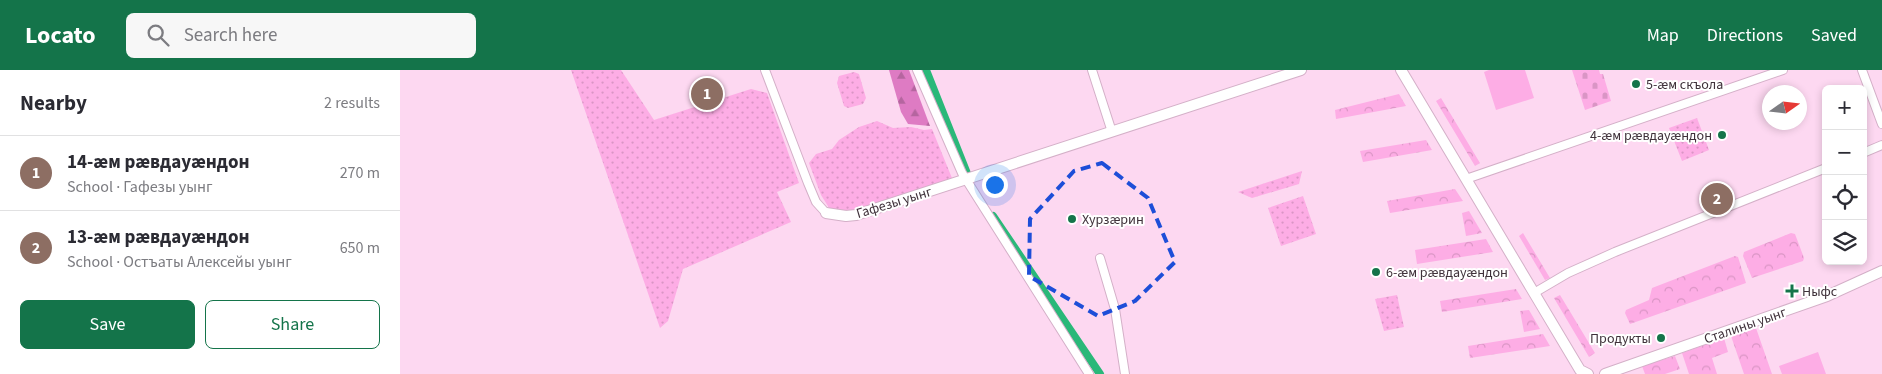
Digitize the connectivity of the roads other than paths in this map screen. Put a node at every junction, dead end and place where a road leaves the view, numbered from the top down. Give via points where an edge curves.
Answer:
1 (765, 70) edge
2 (917, 70) edge
3 (1092, 70) edge
4 (1301, 70) edge
5 (1400, 70) edge
6 (1783, 70) edge
7 (1862, 70) edge
8 (1882, 124) edge
9 (1112, 132) junction
10 (1882, 145) edge
11 (1867, 151) edge
12 (1822, 170) edge
13 (1466, 179) junction
14 (967, 180) junction
15 (826, 213) joint
16 (1100, 258) dead end
17 (1882, 271) edge
18 (1534, 293) junction
19 (1089, 374) edge
20 (1125, 374) edge
21 (1588, 374) edge
22 (1605, 374) edge

1 - 15 street, Гафезы уынг via 816,202
2 - 14 street
3 - 9 street
4 - 9 street, Гафезы уынг
5 - 13 street
6 - 13 street
7 - 8 street
9 - 14 street, Гафезы уынг
10 - 11 street
12 - 18 street via 1615,252
13 - 18 street
14 - 15 street, Гафезы уынг via 856,214
14 - 19 street via 1008,250
16 - 20 street via 1117,317
17 - 22 street, Сталины уынг via 1827,296
18 - 21 street via 1580,370

